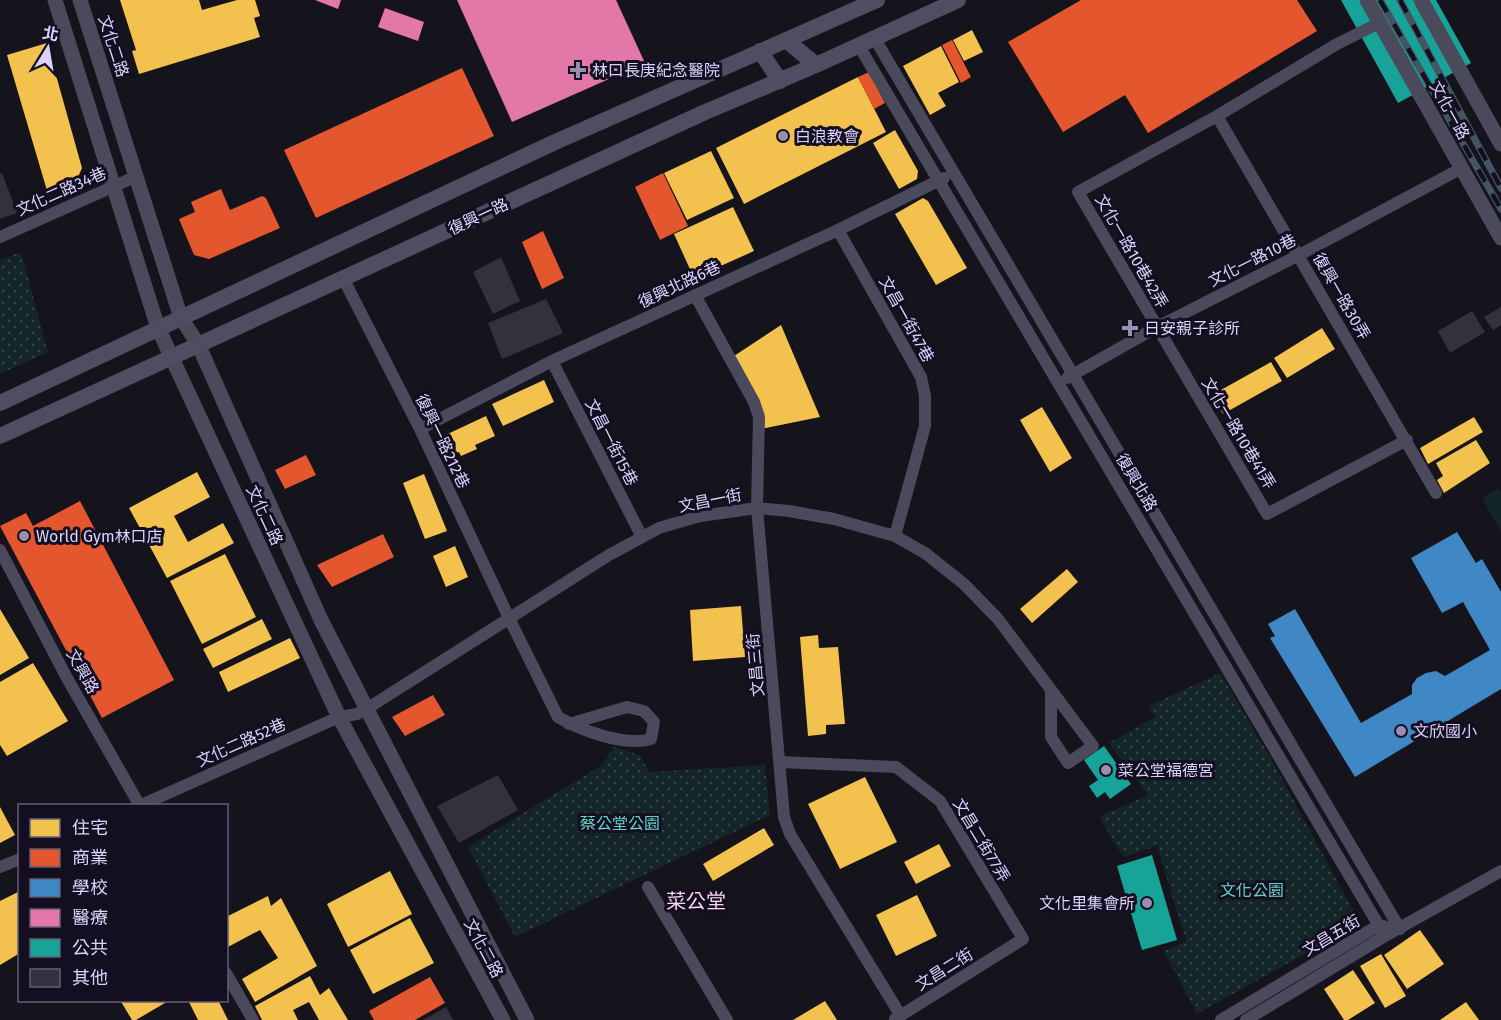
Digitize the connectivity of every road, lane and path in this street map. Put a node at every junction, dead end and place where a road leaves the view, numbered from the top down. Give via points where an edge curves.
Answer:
1 (56, 0) edge
2 (80, 0) edge
3 (877, 0) edge
4 (958, 0) edge
5 (1368, 0) edge
6 (1421, 0) edge
7 (1381, 22) junction
8 (786, 40) junction
9 (867, 42) junction
10 (760, 51) junction
11 (816, 65) junction
12 (780, 81) junction
13 (1217, 116) junction
14 (1501, 144) edge
15 (1462, 168) junction
16 (954, 173) junction
17 (137, 176) junction
18 (939, 181) junction
19 (113, 186) junction
20 (838, 230) junction
21 (0, 237) edge
22 (1501, 238) edge
23 (1299, 255) junction
24 (343, 278) junction
25 (695, 295) junction
26 (1032, 306) junction
27 (1018, 314) junction
28 (181, 318) junction
29 (1157, 327) junction
30 (158, 328) junction
31 (198, 344) junction
32 (171, 357) junction
33 (552, 361) junction
34 (1072, 374) junction
35 (1059, 384) junction
36 (0, 403) edge
37 (420, 429) junction
38 (0, 436) edge
39 (1407, 440) junction
40 (1436, 493) dead end
41 (757, 508) junction
42 (895, 536) junction
43 (642, 537) junction
44 (0, 550) edge
45 (1180, 557) junction
46 (1166, 565) junction
47 (510, 620) junction
48 (1051, 692) junction
49 (363, 711) junction
50 (339, 717) junction
51 (569, 724) junction
52 (1281, 728) junction
53 (1268, 737) junction
54 (780, 762) junction
55 (138, 804) edge
56 (143, 804) edge
57 (18, 860) edge
58 (0, 867) edge
59 (1499, 876) edge
60 (648, 888) dead end
61 (1400, 929) junction
62 (1382, 931) junction
63 (1012, 946) joint
64 (228, 976) edge
65 (897, 1018) edge
66 (253, 1020) edge
67 (503, 1020) edge
68 (527, 1020) edge
69 (727, 1020) edge
70 (1221, 1020) edge
71 (1246, 1020) edge

1 - 19 street, 文化二路
2 - 17 street, 文化二路
3 - 8 main road
4 - 9 main road, 復興一路
5 - 7 street, 文化一路
6 - 14 street, 文化一路
7 - 13 street
7 - 15 street, 文化一路
8 - 10 main road
8 - 11 main road
9 - 11 main road, 復興一路
9 - 16 street, 復興北路
9 - 18 street, 復興北路
10 - 12 main road
10 - 28 main road via 553,143
11 - 12 main road, 復興一路
12 - 24 main road, 復興一路
13 - 23 street, 復興一路30弄
13 - 29 street, 文化一路10巷42弄 via 1078,192
15 - 22 street, 文化一路
15 - 23 street, 文化一路10巷
16 - 18 street, 復興北路6巷
16 - 26 street, 復興北路
17 - 19 street, 文化二路34巷
17 - 28 street, 文化二路
18 - 20 street, 復興北路6巷
18 - 27 street, 復興北路
19 - 21 street, 文化二路34巷
19 - 30 street, 文化二路
20 - 25 street, 復興北路6巷
20 - 42 street, 文昌一街47巷 via 921,376 925,396 925,426
23 - 29 street, 文化一路10巷
23 - 39 street, 復興一路30弄
24 - 31 main road, 復興一路
24 - 37 street, 復興一路212巷
25 - 33 street, 復興北路6巷
25 - 41 street, 文昌三街 via 759,417
26 - 27 street
26 - 34 street, 復興北路
27 - 35 street, 復興北路
28 - 30 main road
28 - 31 street, 文化二路
29 - 34 street, 文化一路10巷
29 - 39 street, 文化一路10巷41弄 via 1267,513
30 - 32 street, 文化二路
30 - 36 main road
31 - 32 main road, 復興一路
31 - 49 street, 文化二路
32 - 38 main road, 復興一路
32 - 50 street, 文化二路
33 - 37 street, 復興北路6巷
33 - 43 street, 文昌一街15巷
34 - 35 street, 文化一路10巷
34 - 45 street, 復興北路
35 - 46 street, 復興北路
37 - 47 street, 復興一路212巷
39 - 40 street, 復興一路30弄
41 - 42 street, 文昌一街 via 834,519
41 - 43 street, 文昌一街 via 700,516 658,528
41 - 54 street, 文昌三街
42 - 48 street, 文昌一街 via 964,584 998,619
43 - 47 street, 文昌一街
44 - 55 street, 文興路
45 - 46 street
45 - 52 street, 復興北路
46 - 53 street, 復興北路
47 - 49 street, 文昌一街
47 - 51 street, 復興一路212巷 via 558,717
48 - 48 street, 文昌一街 via 1051,737 1068,763 1093,746
49 - 50 street, 文化二路52巷
49 - 68 street, 文化二路
50 - 56 street, 文化二路52巷
50 - 67 street, 文化二路
51 - 51 street via 639,743 651,739 654,723 644,711 627,707
52 - 53 street
52 - 61 street, 復興北路
53 - 62 street, 復興北路
54 - 63 street, 文昌二街77弄 via 896,767 940,801 1023,939
54 - 65 street, 文昌三街 via 784,817 790,834
57 - 58 street
59 - 61 street
60 - 69 street
61 - 62 street, 文昌五街
62 - 70 street, 文昌五街
62 - 71 street, 文昌五街
63 - 65 street, 文昌二街
64 - 66 street

